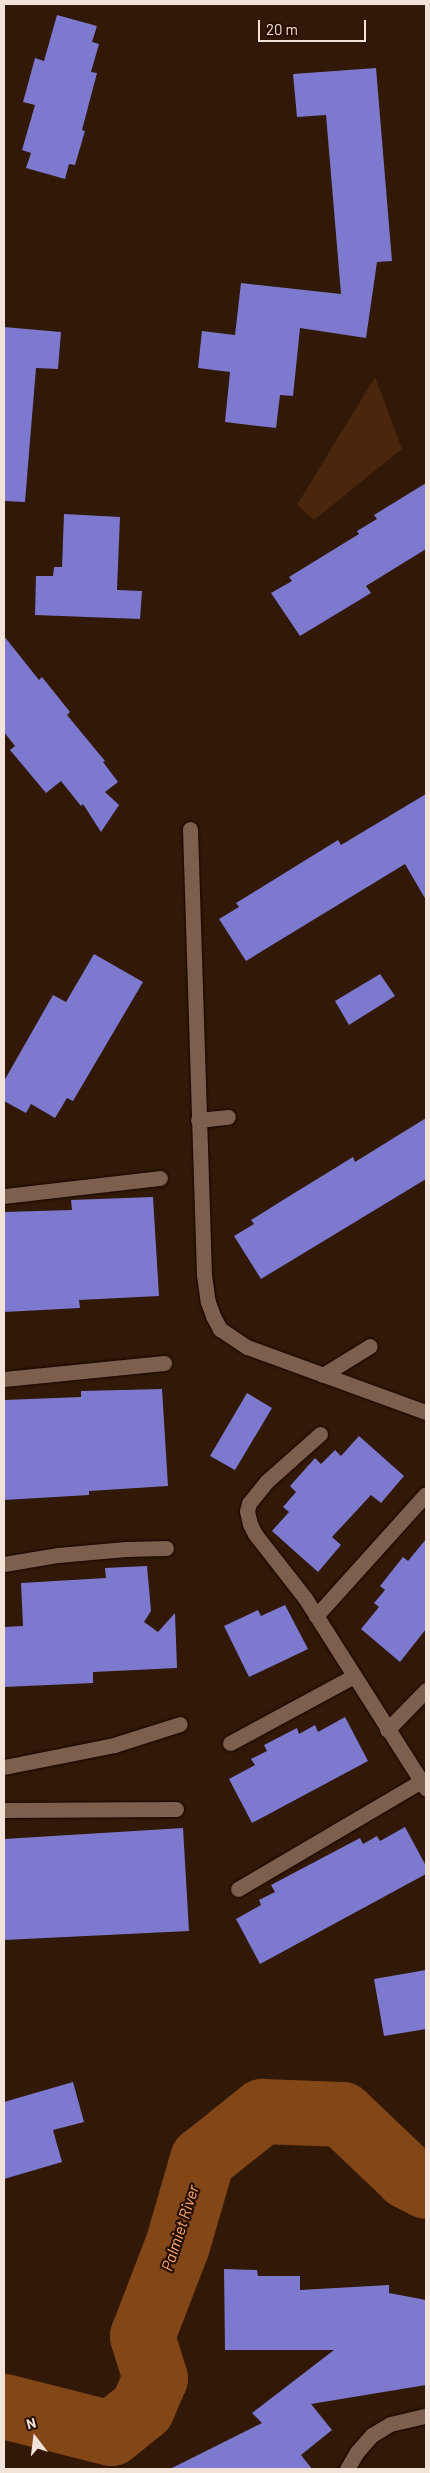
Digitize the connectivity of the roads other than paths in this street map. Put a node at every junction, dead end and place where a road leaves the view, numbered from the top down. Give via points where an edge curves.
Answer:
1 (190, 829) dead end
2 (228, 1118) dead end
3 (198, 1120) junction
4 (160, 1178) dead end
5 (4, 1196) edge
6 (370, 1346) dead end
7 (164, 1363) dead end
8 (323, 1375) junction
9 (4, 1379) edge
10 (426, 1412) edge
11 (320, 1434) dead end
12 (426, 1494) edge
13 (166, 1548) dead end
14 (4, 1564) edge
15 (316, 1616) junction
16 (354, 1676) junction
17 (426, 1690) edge
18 (180, 1724) dead end
19 (387, 1730) junction
20 (230, 1743) dead end
21 (4, 1767) edge
22 (423, 1785) edge
23 (176, 1809) dead end
24 (4, 1810) edge
25 (238, 1889) dead end
26 (426, 2416) edge
27 (347, 2469) edge

1 - 3 street
2 - 3 street
3 - 8 street via 204,1275 213,1316 220,1328 247,1347
4 - 5 street
6 - 8 street
7 - 9 street
8 - 10 street
11 - 15 street via 267,1481 249,1503 247,1511 255,1534
12 - 15 street
13 - 14 street via 58,1554
15 - 16 street
16 - 19 street
16 - 20 street
17 - 19 street
18 - 21 street via 114,1745
19 - 22 street
22 - 25 street
23 - 24 street
26 - 27 street via 390,2424 372,2435

